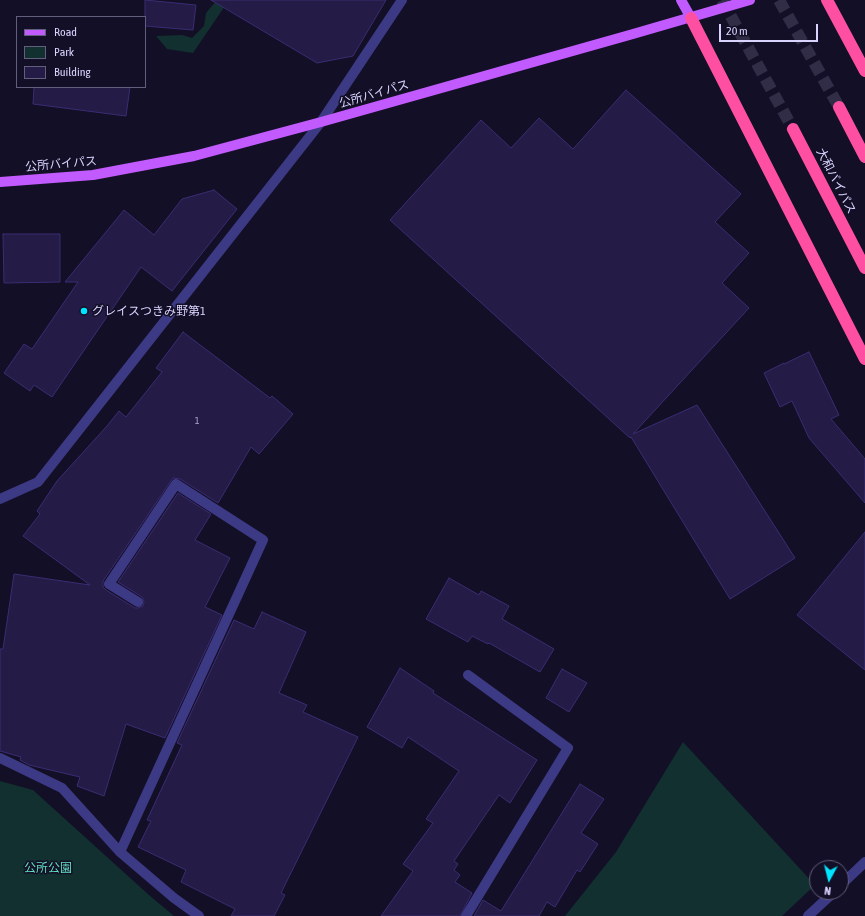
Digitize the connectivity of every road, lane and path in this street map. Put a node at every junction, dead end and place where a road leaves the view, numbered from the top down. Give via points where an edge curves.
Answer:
1 (402, 0) edge
2 (681, 0) edge
3 (750, 0) edge
4 (827, 0) edge
5 (691, 18) junction
6 (865, 71) edge
7 (839, 107) tunnel mouth
8 (321, 122) junction
9 (793, 129) tunnel mouth
10 (865, 157) edge
11 (0, 182) edge
12 (865, 268) edge
13 (865, 359) edge
14 (0, 500) edge
15 (138, 602) dead end
16 (468, 675) dead end
17 (0, 758) edge
18 (120, 852) junction
19 (865, 862) edge
20 (849, 877) edge
21 (825, 900) edge
22 (199, 916) edge
23 (466, 916) edge
24 (808, 916) edge

1 - 8 street
2 - 5 main road
3 - 5 main road, 公所バイパス
4 - 6 highway
5 - 8 main road, 公所バイパス
5 - 13 highway
7 - 10 highway
8 - 11 main road, 公所バイパス via 194,156 93,175
8 - 14 street via 38,482
9 - 12 highway, 大和バイパス
15 - 18 street via 109,584 176,484 263,540
16 - 23 street via 568,748
17 - 18 street via 62,788
18 - 22 street
19 - 20 street
21 - 24 street

